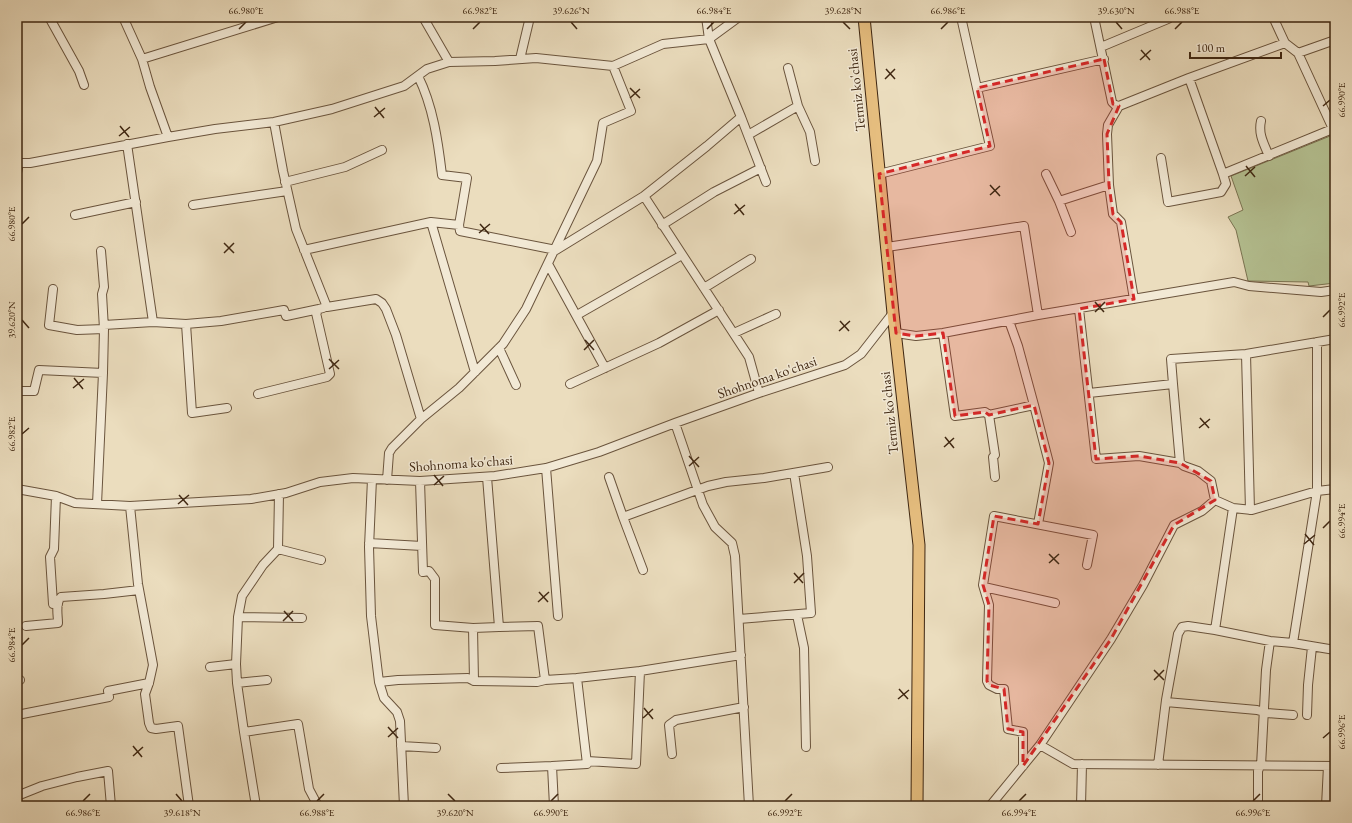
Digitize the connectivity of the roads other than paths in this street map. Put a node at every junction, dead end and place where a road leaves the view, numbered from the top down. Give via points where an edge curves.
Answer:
1 (49, 17) edge
2 (123, 17) edge
3 (278, 17) edge
4 (423, 17) edge
5 (530, 17) edge
6 (706, 17) edge
7 (739, 17) edge
8 (864, 17) edge
9 (961, 17) edge
10 (1094, 17) edge
11 (1167, 17) edge
12 (1273, 17) edge
13 (709, 39) junction
14 (1335, 40) edge
15 (1285, 43) junction
16 (1101, 47) junction
17 (1298, 53) junction
18 (520, 59) junction
19 (1104, 59) junction
20 (142, 60) junction
21 (449, 62) junction
22 (613, 66) junction
23 (788, 68) dead end
24 (418, 76) junction
25 (1189, 78) junction
26 (84, 85) dead end
27 (978, 88) junction
28 (798, 106) junction
29 (1119, 106) junction
30 (741, 117) junction
31 (1260, 121) dead end
32 (274, 122) junction
33 (1334, 129) edge
34 (748, 135) junction
35 (168, 137) junction
36 (127, 144) junction
37 (382, 150) dead end
38 (1269, 156) junction
39 (1161, 158) dead end
40 (815, 161) dead end
41 (18, 162) edge
42 (761, 168) junction
43 (17, 173) edge
44 (879, 174) junction
45 (1046, 174) dead end
46 (1223, 174) junction
47 (766, 182) dead end
48 (1109, 185) junction
49 (286, 186) junction
50 (644, 196) junction
51 (1059, 200) junction
52 (136, 202) junction
53 (194, 206) dead end
54 (75, 215) dead end
55 (432, 222) junction
56 (459, 225) junction
57 (662, 225) junction
58 (1071, 232) dead end
59 (887, 247) junction
60 (304, 250) junction
61 (556, 250) junction
62 (101, 251) dead end
63 (682, 255) junction
64 (751, 259) dead end
65 (548, 264) junction
66 (704, 288) junction
67 (53, 289) dead end
68 (1335, 290) edge
69 (1134, 299) junction
70 (327, 307) junction
71 (319, 309) junction
72 (1079, 309) junction
73 (719, 310) junction
74 (893, 312) junction
75 (776, 314) dead end
76 (577, 315) junction
77 (1038, 315) junction
78 (1009, 321) junction
79 (154, 322) junction
80 (186, 324) junction
81 (104, 327) junction
82 (734, 333) junction
83 (896, 333) junction
84 (943, 334) junction
85 (1335, 339) edge
86 (1317, 342) junction
87 (499, 348) junction
88 (1246, 354) junction
89 (606, 368) junction
90 (103, 372) junction
91 (475, 372) junction
92 (570, 384) dead end
93 (1173, 384) junction
94 (516, 385) dead end
95 (17, 391) edge
96 (758, 393) junction
97 (1089, 393) junction
98 (258, 394) dead end
99 (1034, 405) junction
100 (227, 408) dead end
101 (989, 415) junction
102 (421, 419) junction
103 (675, 423) junction
104 (1180, 463) junction
105 (546, 468) junction
106 (828, 468) dead end
107 (794, 473) junction
108 (487, 477) junction
109 (609, 477) dead end
110 (995, 477) dead end
111 (372, 479) junction
112 (387, 480) junction
113 (420, 481) junction
114 (17, 489) edge
115 (1335, 489) edge
116 (697, 490) junction
117 (1317, 491) junction
118 (279, 494) junction
119 (56, 496) junction
120 (1215, 500) junction
121 (97, 504) junction
122 (130, 506) junction
123 (1233, 508) junction
124 (1250, 510) junction
125 (623, 517) junction
126 (1038, 524) junction
127 (369, 543) junction
128 (422, 546) junction
129 (278, 549) junction
130 (321, 560) dead end
131 (1087, 565) dead end
132 (643, 570) dead end
133 (984, 587) junction
134 (139, 590) junction
135 (1055, 603) dead end
136 (58, 604) junction
137 (796, 614) junction
138 (558, 616) dead end
139 (238, 617) junction
140 (302, 618) dead end
141 (739, 619) junction
142 (26, 626) dead end
143 (499, 626) junction
144 (473, 628) junction
145 (1215, 630) junction
146 (1270, 641) junction
147 (1293, 643) junction
148 (1312, 647) junction
149 (1335, 650) edge
150 (741, 655) junction
151 (236, 664) junction
152 (210, 667) dead end
153 (640, 671) junction
154 (577, 678) junction
155 (267, 680) dead end
156 (544, 680) junction
157 (474, 681) junction
158 (379, 682) junction
159 (149, 683) junction
160 (237, 683) junction
161 (1166, 702) junction
162 (744, 707) junction
163 (1264, 712) junction
164 (17, 715) edge
165 (1293, 715) dead end
166 (1306, 715) dead end
167 (244, 732) junction
168 (1040, 745) junction
169 (401, 746) junction
170 (806, 747) dead end
171 (436, 748) dead end
172 (672, 754) dead end
173 (587, 761) junction
174 (1082, 764) junction
175 (1158, 765) junction
176 (552, 766) junction
177 (1023, 766) junction
178 (1261, 766) junction
179 (1331, 766) edge
180 (501, 768) dead end
181 (17, 796) edge
182 (111, 806) edge
183 (189, 806) edge
184 (256, 806) edge
185 (318, 806) edge
186 (404, 806) edge
187 (554, 806) edge
188 (749, 806) edge
189 (917, 806) edge
190 (990, 806) edge
191 (1081, 806) edge
192 (1258, 806) edge
193 (1326, 806) edge

1 - 26 street via 80,71
2 - 20 street
3 - 20 street
4 - 21 street
5 - 18 street
6 - 13 street
7 - 13 street
8 - 44 main road, Termiz ko'chasi
9 - 27 street
10 - 16 street
11 - 16 street via 1168,19
12 - 15 street
13 - 22 street via 663,44
13 - 30 street
14 - 17 street
15 - 17 street
15 - 25 street
16 - 19 street
17 - 33 street
18 - 21 street
18 - 22 street via 536,58
19 - 27 street
19 - 29 street via 1112,102
20 - 35 street
21 - 24 street via 427,69
22 - 61 street via 631,112 603,122 597,161
23 - 28 street
24 - 32 street via 404,86 332,109
24 - 56 street via 426,94 439,148 442,175 467,178
25 - 29 street
25 - 46 street
27 - 44 street via 990,146
28 - 34 street
28 - 40 street via 810,132
29 - 48 street via 1108,125
30 - 34 street
30 - 50 street
31 - 38 street via 1262,140
32 - 35 street
32 - 49 street
33 - 38 street
34 - 42 street
35 - 36 street
36 - 41 street via 30,163
36 - 52 street
37 - 49 street via 345,167
38 - 46 street
39 - 46 street via 1168,202 1221,192 1226,184
41 - 43 street
42 - 47 street
42 - 57 street via 714,192
44 - 59 main road, Termiz ko'chasi
45 - 51 street
48 - 51 street
48 - 69 street via 1113,214 1121,222
49 - 53 street
49 - 60 street via 296,230
50 - 57 street
50 - 61 street
51 - 58 street
52 - 54 street
52 - 79 street
55 - 56 street
55 - 60 street
55 - 91 street
56 - 61 street via 460,231
57 - 63 street
59 - 74 main road, Termiz ko'chasi
59 - 77 street via 1024,226
60 - 70 street
61 - 65 street
62 - 81 street
63 - 66 street
63 - 76 street
64 - 66 street
65 - 76 street
65 - 87 street via 526,309
66 - 73 street
67 - 81 street via 49,325 77,330
68 - 69 street via 1321,292 1249,286 1234,282
69 - 72 street
70 - 71 street
70 - 102 street via 376,299 382,302 396,334
71 - 80 street via 286,316 284,310
71 - 98 street via 316,313 329,376
72 - 77 street
72 - 97 street
73 - 82 street
73 - 89 street
74 - 83 main road, Termiz ko'chasi
74 - 96 street, Shohnoma ko'chasi via 862,354 845,365
75 - 82 street
76 - 89 street
77 - 78 street
78 - 84 street
78 - 99 street
79 - 80 street
79 - 81 street
80 - 100 street via 192,413
81 - 90 street
82 - 96 street via 750,357
83 - 84 street via 916,336
83 - 189 main road, Termiz ko'chasi via 919,545
84 - 101 street via 955,416 985,412
85 - 86 street
86 - 88 street
86 - 117 street
87 - 91 street
87 - 94 street
88 - 93 street via 1172,359
88 - 124 street
89 - 92 street
90 - 95 street via 39,370 34,391
90 - 121 street
91 - 102 street
93 - 97 street
93 - 104 street
96 - 103 street, Shohnoma ko'chasi
97 - 104 street via 1096,459 1139,456
99 - 101 street
99 - 126 street via 1049,463
101 - 110 street via 995,455
102 - 112 street via 389,453
103 - 105 street, Shohnoma ko'chasi via 599,452
103 - 116 street
104 - 120 street via 1198,471 1211,481
105 - 108 street, Shohnoma ko'chasi
105 - 138 street
106 - 107 street
107 - 116 street via 726,482
107 - 137 street via 807,556 812,610 811,613
108 - 113 street, Shohnoma ko'chasi
108 - 143 street
109 - 125 street
111 - 112 street, Shohnoma ko'chasi
111 - 118 street, Shohnoma ko'chasi via 353,478 320,482
111 - 127 street
112 - 113 street, Shohnoma ko'chasi
113 - 128 street
114 - 119 street, Shohnoma ko'chasi
115 - 117 street
116 - 125 street
116 - 141 street via 702,505 715,527 732,543
117 - 124 street
117 - 147 street
118 - 122 street, Shohnoma ko'chasi via 251,499
118 - 129 street
119 - 121 street, Shohnoma ko'chasi via 75,503
119 - 136 street via 54,549 50,557 53,604
120 - 123 street
120 - 168 street via 1202,511 1174,525 1111,639
121 - 122 street, Shohnoma ko'chasi
122 - 134 street
123 - 124 street
123 - 145 street
125 - 132 street
126 - 131 street via 1093,535
126 - 133 street via 994,516
127 - 128 street
127 - 158 street via 371,616
128 - 144 street via 423,572 430,571 435,579 435,625
129 - 130 street
129 - 139 street via 263,565 242,596
133 - 135 street
133 - 177 street via 989,605 987,680 989,685 1004,689 1008,729 1023,732
134 - 136 street via 61,597
134 - 159 street via 153,665
136 - 142 street via 58,623
137 - 141 street
137 - 170 street via 804,648
139 - 140 street
139 - 151 street
141 - 150 street
143 - 144 street
143 - 156 street via 538,626
144 - 157 street
145 - 146 street
145 - 161 street via 1182,627 1178,634
146 - 147 street
146 - 163 street
147 - 148 street
148 - 149 street
148 - 166 street
150 - 153 street
150 - 162 street
151 - 152 street
151 - 160 street
153 - 154 street
153 - 173 street via 636,764
154 - 156 street
154 - 173 street
155 - 160 street
156 - 157 street
157 - 158 street via 468,678
158 - 169 street via 384,698 397,712
159 - 164 street via 108,691 109,697
159 - 183 street via 145,694 151,728 178,726
160 - 167 street
161 - 163 street
161 - 175 street
162 - 172 street via 672,722 669,725
162 - 188 street
163 - 165 street
163 - 178 street
167 - 184 street
167 - 185 street via 298,724 309,789
168 - 174 street via 1073,764
168 - 177 street
169 - 171 street
169 - 186 street
173 - 176 street via 587,764
174 - 175 street
174 - 191 street
175 - 178 street
176 - 180 street
176 - 187 street
177 - 190 street
178 - 179 street
178 - 192 street via 1258,772
179 - 193 street
181 - 182 street via 42,786 108,771

